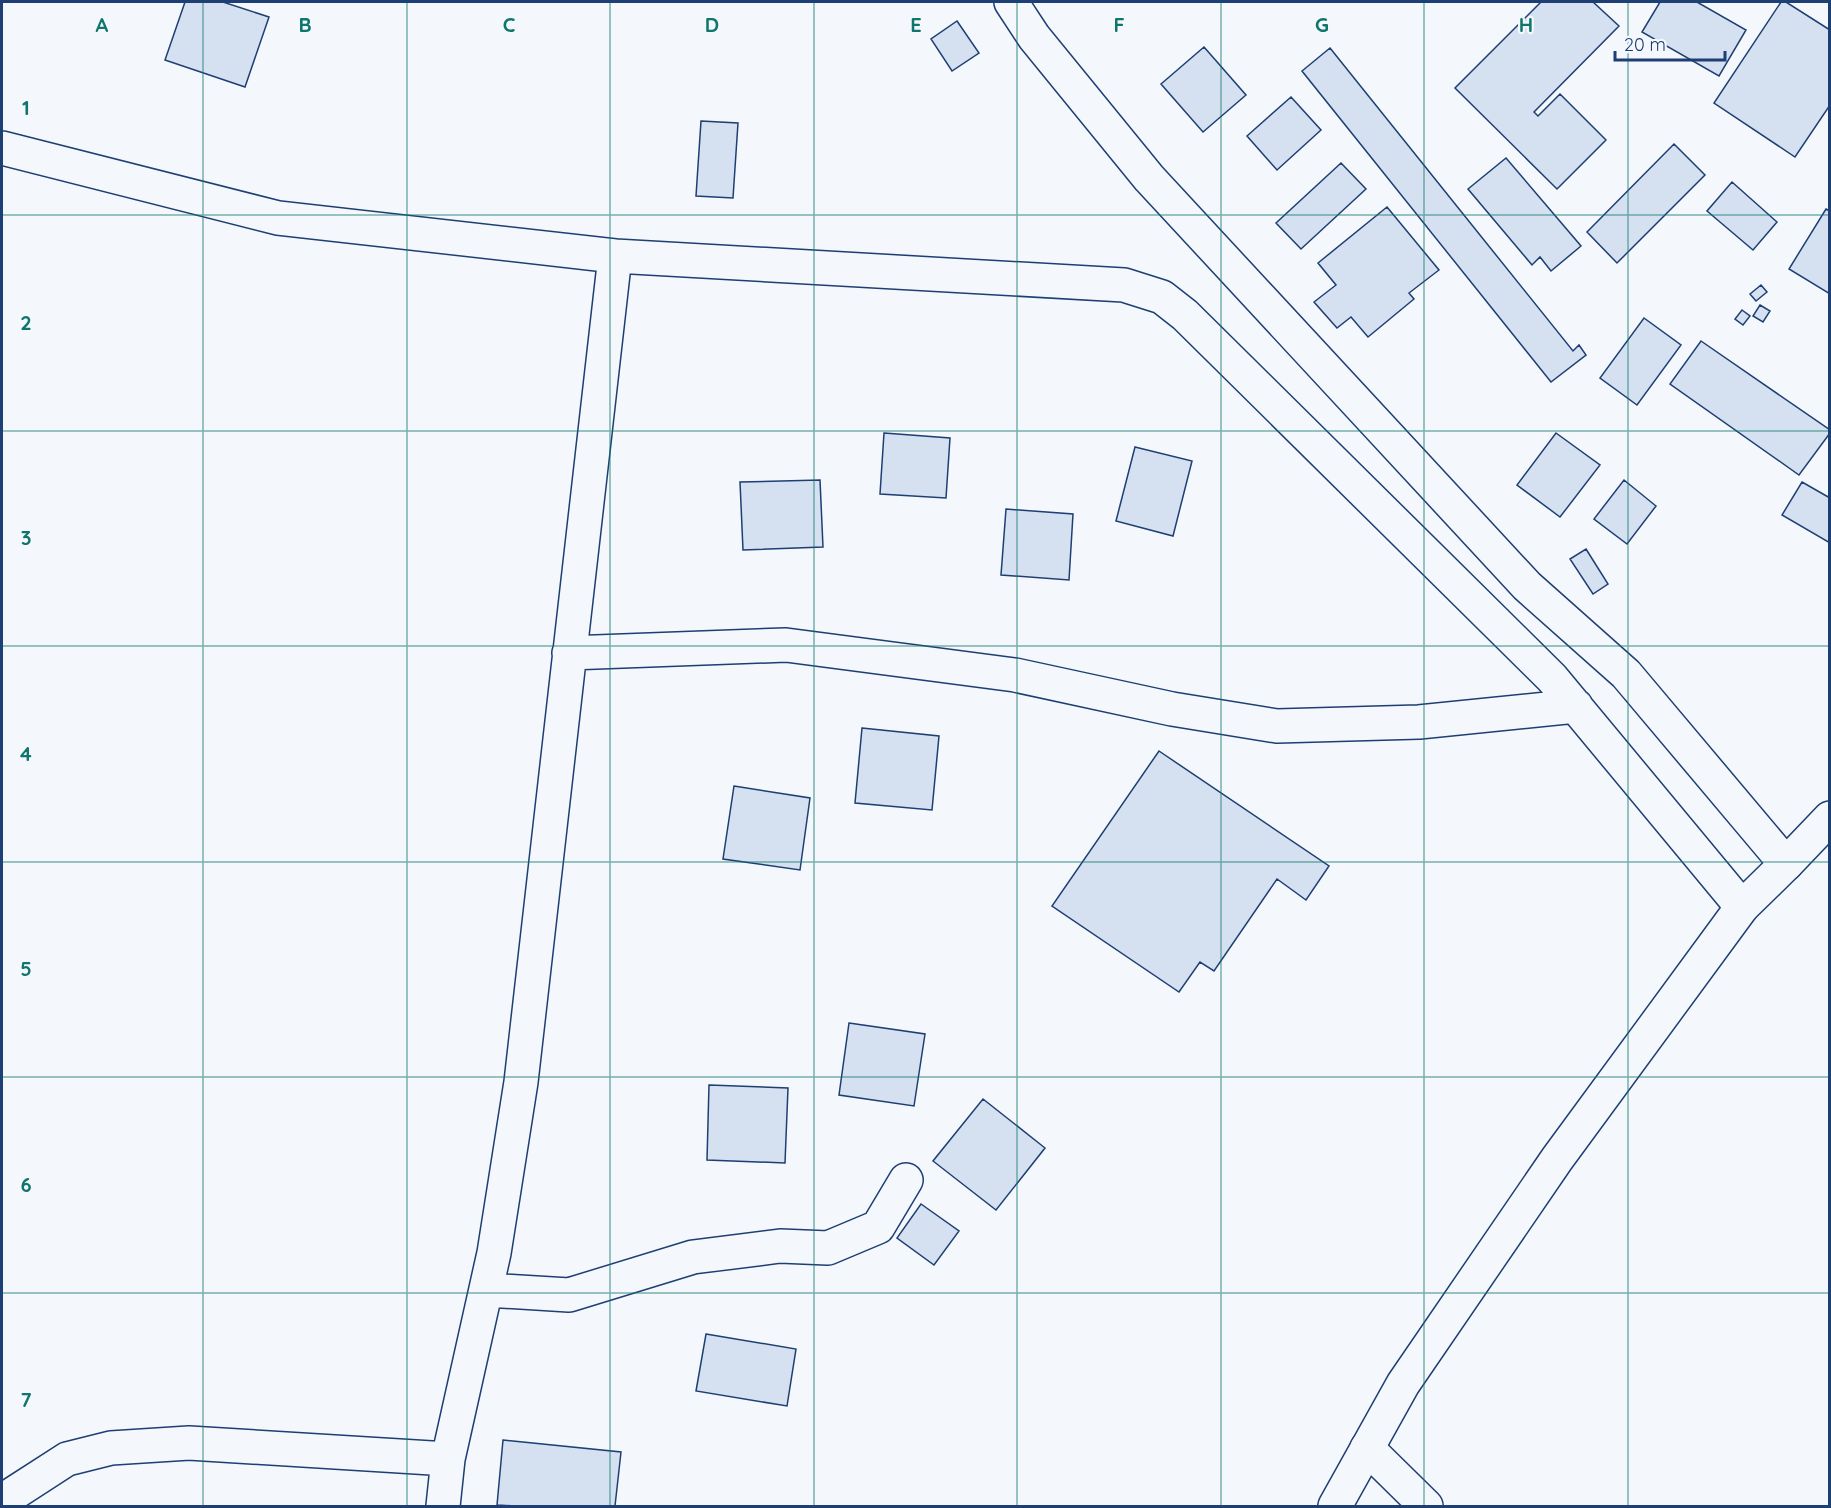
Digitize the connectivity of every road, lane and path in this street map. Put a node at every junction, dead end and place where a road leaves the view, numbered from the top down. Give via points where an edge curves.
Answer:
1 (1011, 2) edge
2 (2, 148) edge
3 (615, 256) junction
4 (569, 653) junction
5 (1576, 706) junction
6 (1830, 818) edge
7 (1786, 864) junction
8 (1742, 907) junction
9 (906, 1180) dead end
10 (486, 1290) junction
11 (1367, 1448) junction
12 (448, 1459) junction
13 (2, 1501) edge
14 (443, 1506) edge
15 (1335, 1506) edge
16 (1426, 1506) edge

1 - 7 main road via 1034,37 1149,178 1527,586 1626,675
2 - 3 main road via 278,218
3 - 4 main road
3 - 5 main road via 1124,285 1162,297 1220,349
4 - 5 main road via 786,645 1015,675 1172,709 1277,726 1419,722
4 - 10 main road via 521,1082
5 - 8 main road
6 - 7 main road
7 - 8 main road
8 - 11 main road via 1557,1159 1403,1384
9 - 10 main road via 878,1227 828,1248 780,1246 693,1257 569,1295
10 - 12 main road
11 - 15 main road
11 - 16 main road
12 - 13 main road via 189,1443 111,1448 67,1459
12 - 14 main road

